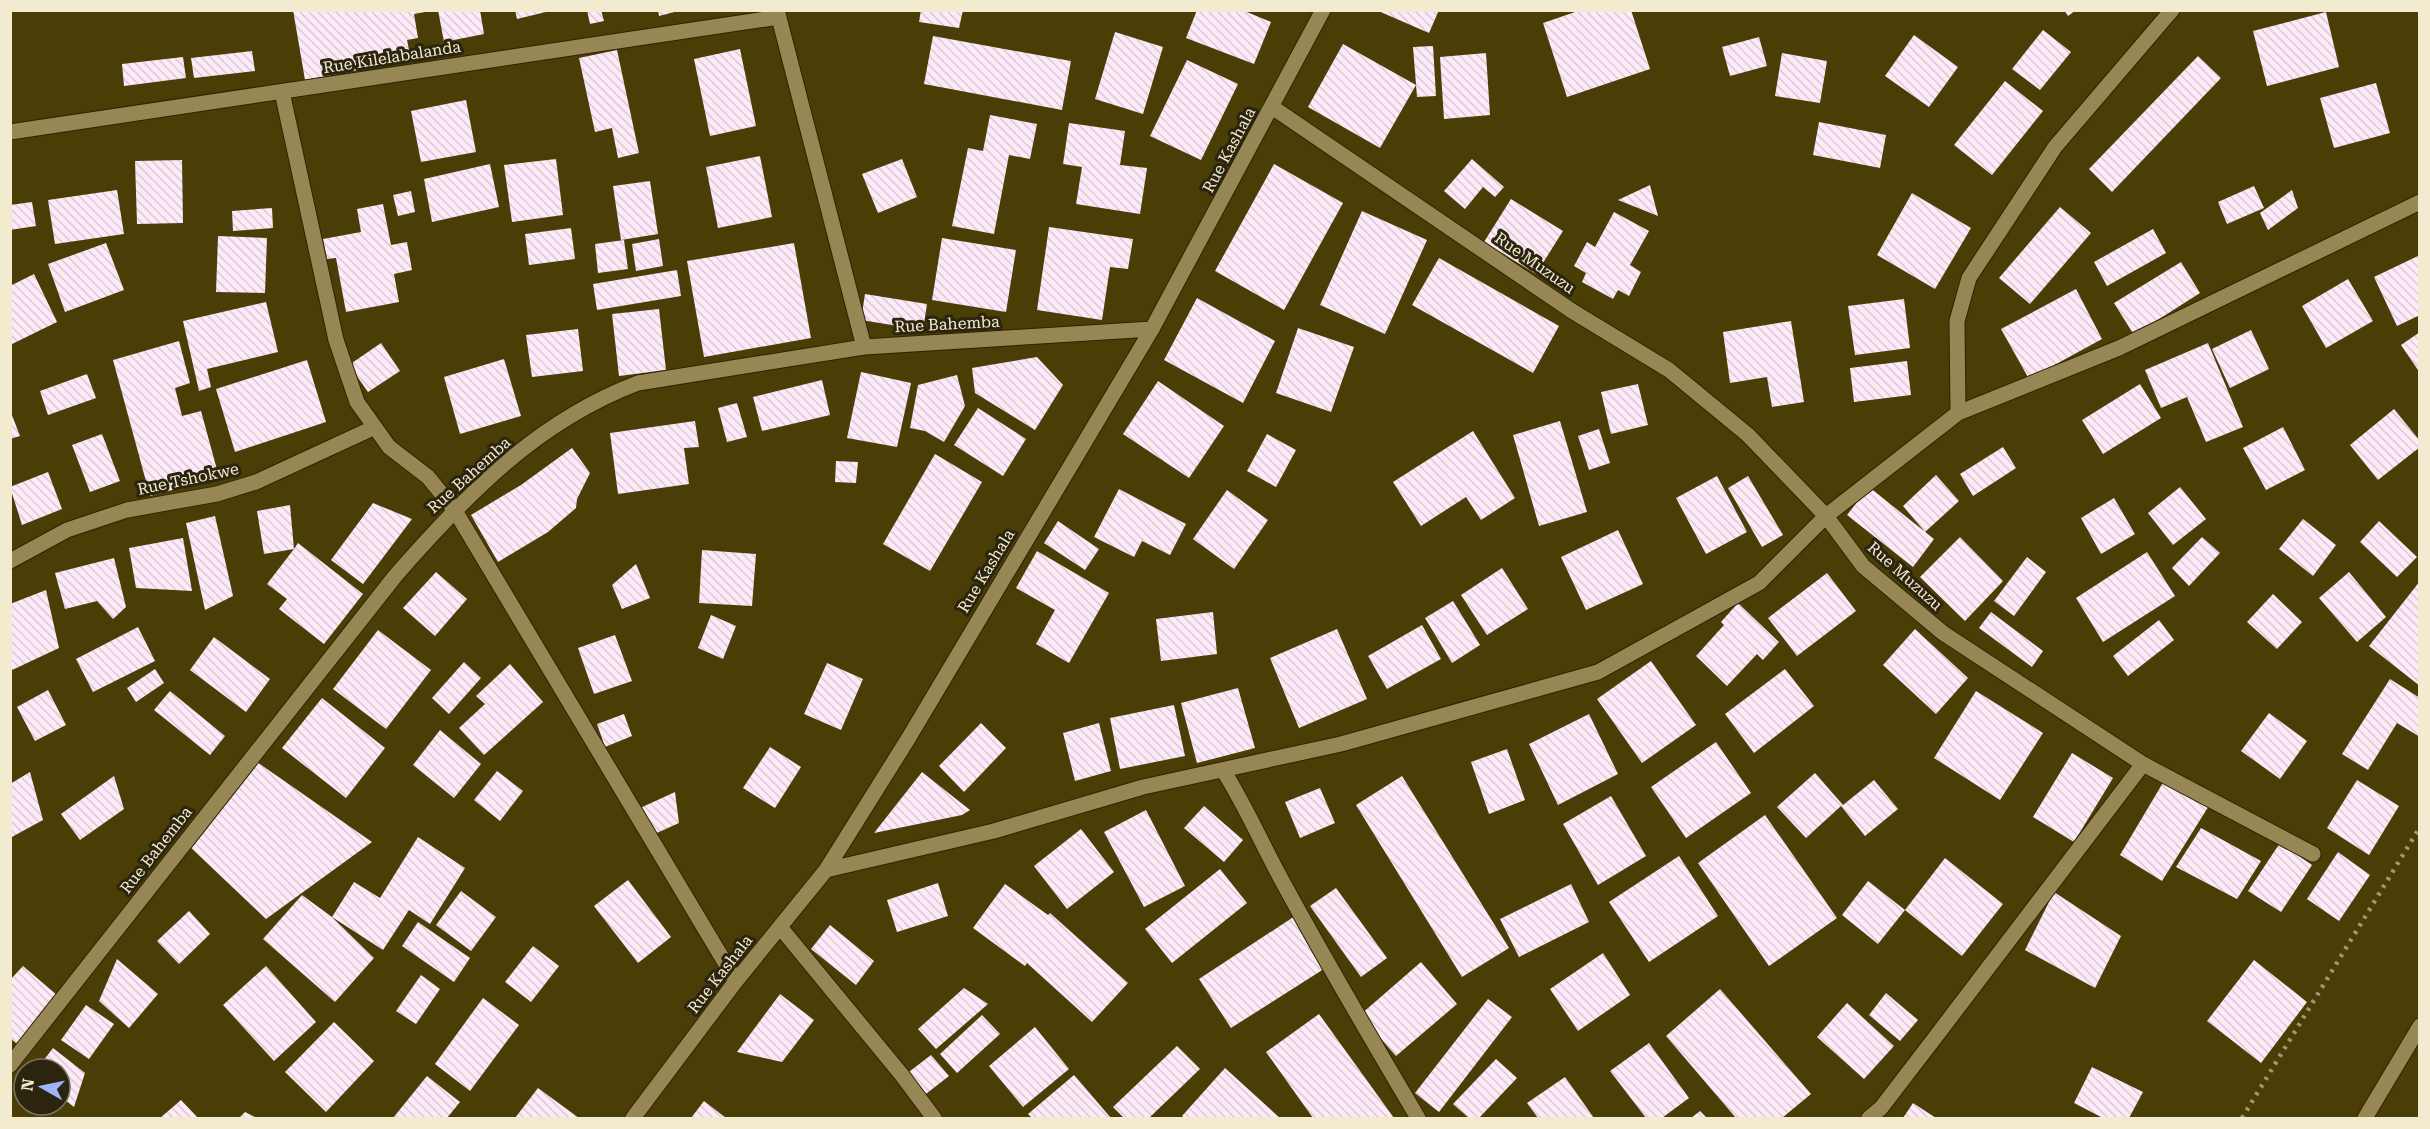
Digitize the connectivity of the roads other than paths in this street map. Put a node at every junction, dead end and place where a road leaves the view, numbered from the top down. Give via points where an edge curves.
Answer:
1 (1323, 10) edge
2 (2172, 10) edge
3 (778, 14) edge
4 (282, 92) junction
5 (1272, 107) junction
6 (10, 132) edge
7 (2420, 202) edge
8 (1152, 328) junction
9 (864, 347) junction
10 (1959, 413) junction
11 (373, 428) junction
12 (454, 509) junction
13 (1826, 516) junction
14 (10, 561) edge
15 (2144, 764) junction
16 (1223, 770) junction
17 (2313, 854) dead end
18 (825, 870) junction
19 (780, 927) junction
20 (736, 981) junction
21 (2420, 1026) edge
22 (10, 1065) edge
23 (633, 1119) edge
24 (934, 1119) edge
25 (1418, 1119) edge
26 (1869, 1119) edge
27 (2365, 1119) edge

1 - 5 street, Rue Kashala
2 - 10 street via 2055,147 1969,278 1957,321
3 - 4 street, Rue Kilelabalanda
3 - 9 street
4 - 6 street, Rue Kilelabalanda
4 - 11 street via 336,340 357,402
5 - 8 street, Rue Kashala
5 - 13 street, Rue Muzuzu via 1572,311 1669,370 1748,435
7 - 10 street via 2119,348
8 - 9 street, Rue Bahemba
8 - 18 street, Rue Kashala via 908,740
9 - 12 street, Rue Bahemba via 638,382 605,395 552,427
10 - 13 street
11 - 12 street via 388,447 428,477
11 - 14 street, Rue Tshokwe via 256,482 217,494 127,510 67,531
12 - 20 street
12 - 22 street, Rue Bahemba via 396,575
13 - 15 street, Rue Muzuzu via 1863,566 1943,633
13 - 16 street via 1759,583 1598,672 1341,744
15 - 17 street, Rue Muzuzu
15 - 26 street
16 - 18 street via 1143,787 994,831
16 - 25 street via 1352,1008
18 - 19 street, Rue Kashala
19 - 20 street, Rue Kashala
19 - 24 street
20 - 23 street, Rue Kashala
21 - 27 street

